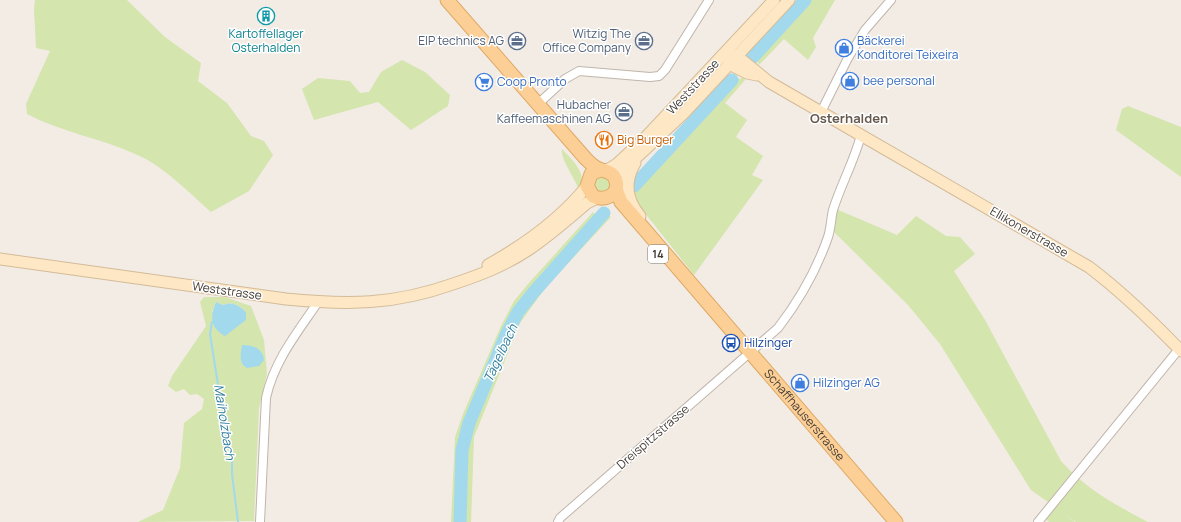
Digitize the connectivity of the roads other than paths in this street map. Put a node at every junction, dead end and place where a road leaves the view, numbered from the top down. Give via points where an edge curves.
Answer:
1 (446, 0) edge
2 (710, 0) edge
3 (774, 0) edge
4 (789, 0) edge
5 (891, 0) edge
6 (732, 60) junction
7 (507, 70) junction
8 (538, 104) junction
9 (822, 110) junction
10 (861, 135) junction
11 (641, 154) junction
12 (603, 170) junction
13 (587, 184) junction
14 (616, 186) junction
15 (601, 198) junction
16 (0, 259) edge
17 (684, 274) junction
18 (454, 284) junction
19 (318, 302) junction
20 (711, 308) junction
21 (1180, 350) edge
22 (750, 354) junction
23 (260, 522) edge
24 (558, 522) edge
25 (896, 522) edge
26 (1038, 522) edge

1 - 7 main road
2 - 8 street via 659,76 579,71 565,79
3 - 6 main road, Weststrasse
4 - 6 main road, Weststrasse
5 - 9 street via 865,30 841,70
6 - 9 main road, Ellikonerstrasse
6 - 11 main road, Weststrasse via 684,113
6 - 12 main road, Weststrasse via 618,164
7 - 8 main road
7 - 13 main road via 579,165
8 - 12 main road via 586,159
9 - 10 main road, Ellikonerstrasse
10 - 21 main road, Ellikonerstrasse via 1088,267 1109,282
10 - 22 street via 855,157 833,210 822,252 790,312 778,328
11 - 14 main road, Weststrasse via 623,170
11 - 17 main road, Weststrasse via 629,174 628,197 638,214 674,255
12 - 13 main road via 591,174
12 - 14 main road via 614,176
13 - 15 main road via 590,193
13 - 18 main road, Weststrasse via 557,216 523,242
14 - 15 main road via 610,196
14 - 17 main road, Schaffhauserstrasse / 14 via 621,202
15 - 18 main road, Weststrasse via 587,203 545,238 507,263
15 - 20 main road, Schaffhauserstrasse / 14
16 - 19 main road, Weststrasse via 251,295
17 - 20 main road, Schaffhauserstrasse / 14
18 - 19 main road, Weststrasse via 425,294 393,300 348,304
19 - 23 street via 278,361 270,380 266,398
20 - 22 main road, Schaffhauserstrasse / 14
21 - 26 street
22 - 24 street, Dreispitzstrasse
22 - 25 main road, Schaffhauserstrasse / 14

